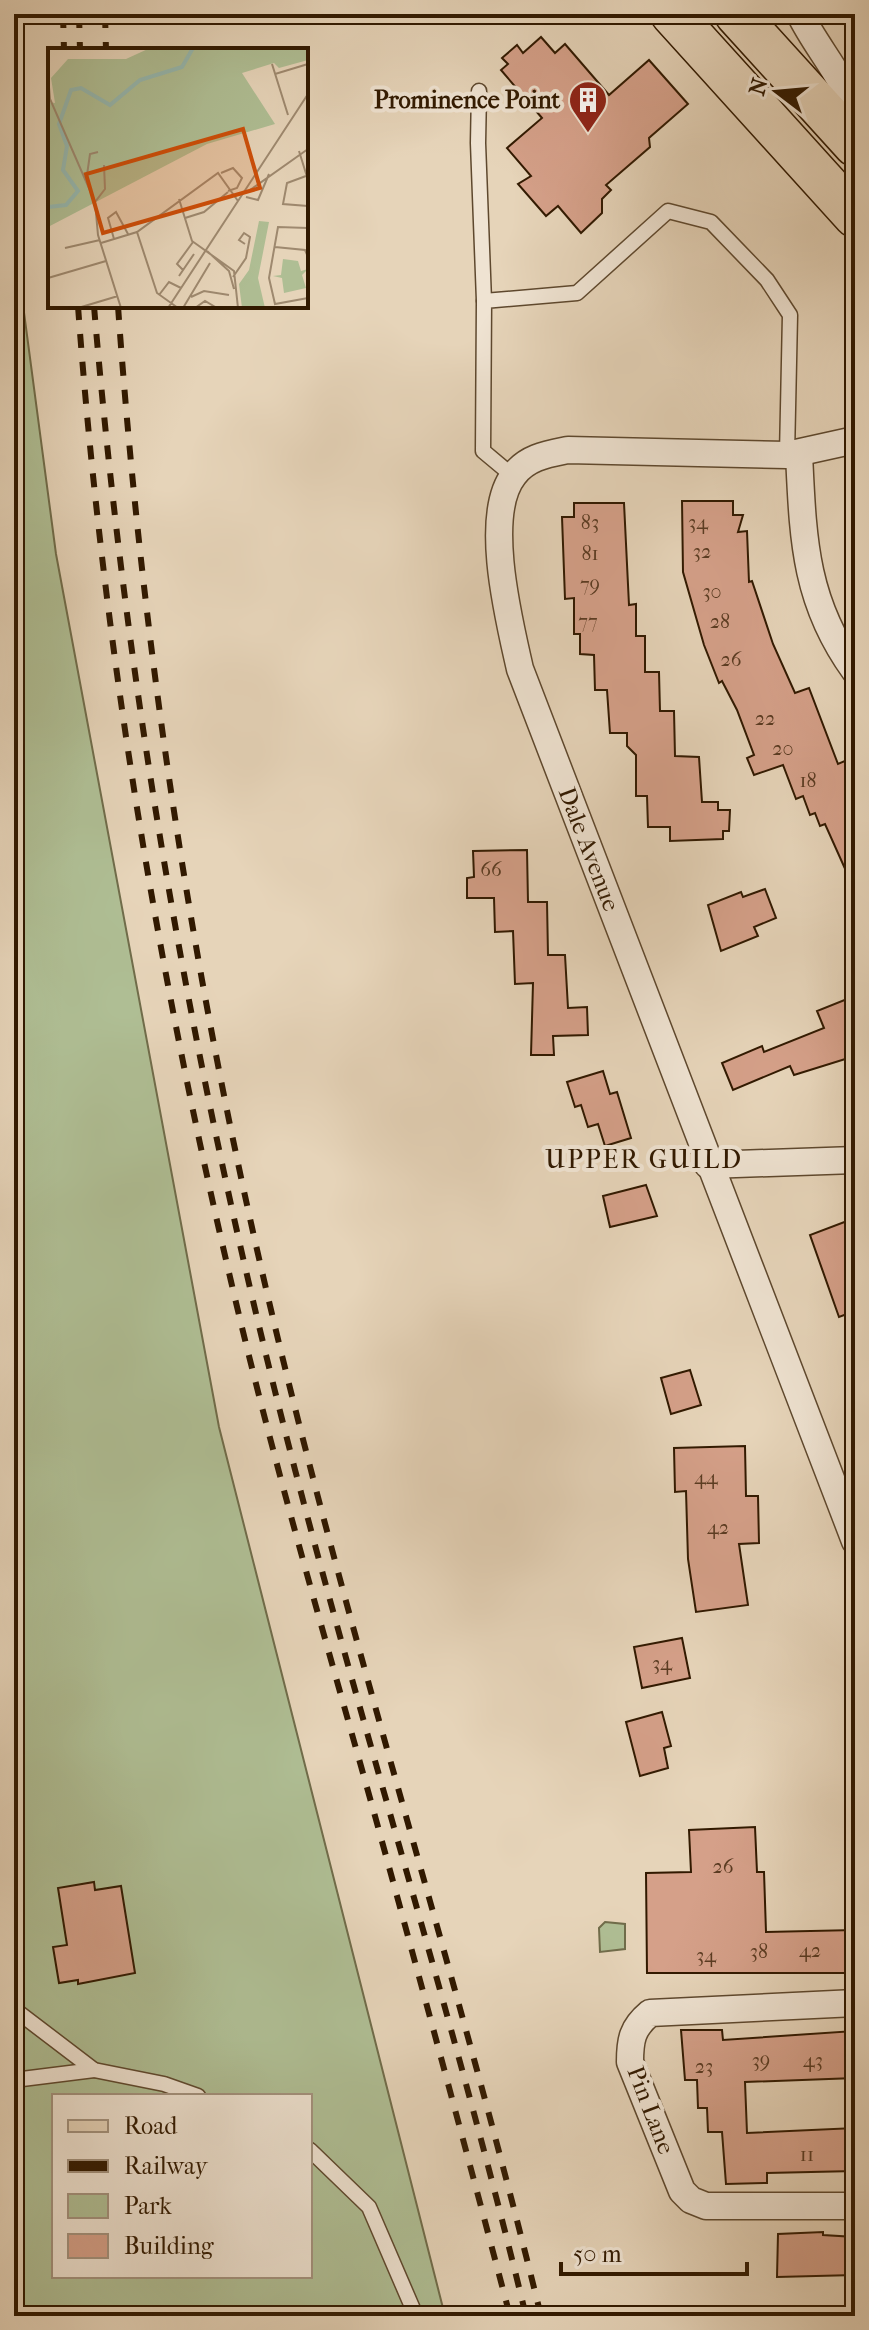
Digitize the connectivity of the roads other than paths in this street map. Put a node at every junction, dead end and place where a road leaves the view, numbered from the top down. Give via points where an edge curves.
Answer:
1 (672, 14) edge
2 (736, 14) edge
3 (800, 14) edge
4 (479, 91) dead end
5 (855, 115) edge
6 (855, 145) edge
7 (855, 216) edge
8 (484, 301) junction
9 (855, 440) edge
10 (793, 454) junction
11 (513, 476) junction
12 (855, 671) edge
13 (855, 1160) edge
14 (708, 1165) junction
15 (855, 1541) edge
16 (855, 2003) edge
17 (14, 2009) edge
18 (94, 2070) junction
19 (14, 2080) edge
20 (192, 2094) edge
21 (312, 2152) edge
22 (855, 2206) edge
23 (416, 2316) edge

1 - 7 main road
2 - 6 main road
3 - 5 street via 853,102
4 - 8 lane
8 - 10 lane via 577,293 668,211 711,222 767,280 790,315
8 - 11 lane via 483,451
9 - 10 street
10 - 11 street via 568,450 538,456
10 - 12 street via 815,599
11 - 14 street, Dale Avenue via 499,518 504,598 520,669
13 - 14 street
14 - 15 street, Dale Avenue
16 - 22 street, Pin Lane via 650,2013 633,2033 630,2062 682,2191 691,2200 706,2206
17 - 18 lane
18 - 19 lane
18 - 20 lane
21 - 23 lane via 369,2207

